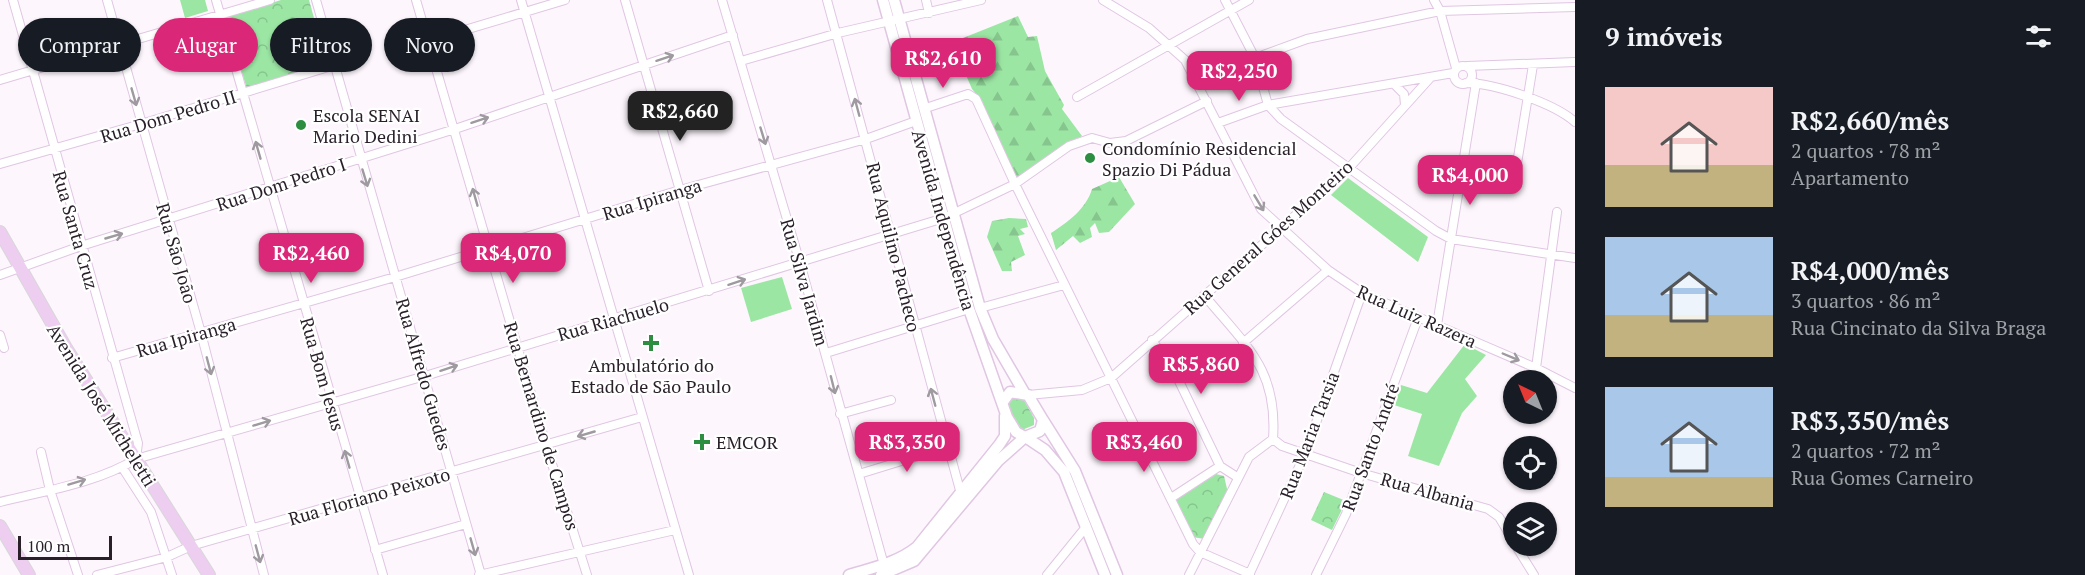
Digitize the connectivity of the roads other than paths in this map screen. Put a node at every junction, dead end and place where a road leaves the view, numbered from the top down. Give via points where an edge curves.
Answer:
1 (12, 0) edge
2 (107, 0) edge
3 (216, 0) edge
4 (270, 0) edge
5 (316, 0) edge
6 (416, 0) edge
7 (521, 0) edge
8 (565, 0) edge
9 (626, 0) edge
10 (722, 0) edge
11 (827, 0) edge
12 (883, 0) edge
13 (894, 0) edge
14 (926, 0) edge
15 (981, 0) edge
16 (1103, 0) edge
17 (1225, 0) edge
18 (1249, 0) edge
19 (1434, 0) edge
20 (1512, 4) edge
21 (1575, 7) edge
22 (1230, 10) junction
23 (1440, 11) junction
24 (525, 13) junction
25 (929, 13) junction
26 (220, 15) junction
27 (112, 18) edge
28 (321, 18) edge
29 (421, 18) edge
30 (894, 20) junction
31 (18, 21) edge
32 (475, 27) edge
33 (838, 33) junction
34 (733, 35) junction
35 (141, 38) edge
36 (1168, 44) junction
37 (1255, 58) junction
38 (741, 61) junction
39 (1575, 62) edge
40 (645, 64) junction
41 (1533, 65) junction
42 (1470, 70) junction
43 (1454, 71) junction
44 (26, 72) edge
45 (33, 72) edge
46 (127, 72) edge
47 (312, 72) edge
48 (337, 72) edge
49 (438, 72) edge
50 (1431, 77) junction
51 (0, 80) edge
52 (1462, 83) junction
53 (1479, 83) junction
54 (1395, 85) junction
55 (242, 93) junction
56 (550, 97) junction
57 (1077, 98) dead end
58 (1526, 98) junction
59 (1207, 101) junction
60 (1268, 105) junction
61 (1405, 107) junction
62 (926, 108) junction
63 (915, 121) junction
64 (1575, 122) edge
65 (1218, 123) junction
66 (141, 124) junction
67 (455, 129) junction
68 (866, 139) junction
69 (54, 150) junction
70 (360, 159) junction
71 (0, 164) edge
72 (772, 165) junction
73 (1349, 168) junction
74 (1514, 182) dead end
75 (1015, 184) junction
76 (269, 188) junction
77 (680, 190) junction
78 (1557, 212) dead end
79 (955, 214) junction
80 (944, 218) junction
81 (587, 219) junction
82 (168, 221) junction
83 (1281, 229) junction
84 (0, 232) edge
85 (892, 234) junction
86 (1451, 239) junction
87 (81, 246) junction
88 (489, 247) junction
89 (1550, 253) junction
90 (1575, 258) edge
91 (800, 261) junction
92 (19, 268) junction
93 (1328, 270) junction
94 (0, 274) edge
95 (395, 277) junction
96 (1064, 285) junction
97 (709, 291) junction
98 (1362, 293) junction
99 (1204, 296) junction
100 (303, 301) junction
101 (980, 308) junction
102 (969, 309) junction
103 (614, 318) junction
104 (1418, 318) junction
105 (1437, 325) junction
106 (914, 327) junction
107 (201, 333) junction
108 (0, 336) edge
109 (1152, 340) junction
110 (1243, 343) junction
111 (518, 346) junction
112 (4, 348) dead end
113 (826, 353) junction
114 (112, 358) junction
115 (1536, 368) junction
116 (425, 376) junction
117 (1111, 378) junction
118 (1575, 388) edge
119 (1026, 394) junction
120 (891, 400) dead end
121 (330, 402) junction
122 (1003, 404) junction
123 (840, 414) junction
124 (642, 417) junction
125 (1043, 420) junction
126 (227, 433) junction
127 (1026, 438) junction
128 (1273, 439) junction
129 (546, 446) junction
130 (947, 447) junction
131 (41, 452) dead end
132 (1305, 454) junction
133 (136, 459) junction
134 (1220, 466) junction
135 (123, 467) junction
136 (452, 472) junction
137 (1361, 473) junction
138 (859, 474) junction
139 (1237, 477) junction
140 (50, 490) junction
141 (961, 494) junction
142 (358, 498) junction
143 (1171, 498) junction
144 (0, 502) edge
145 (466, 524) junction
146 (1503, 525) edge
147 (0, 526) edge
148 (1086, 527) junction
149 (675, 530) junction
150 (252, 531) junction
151 (191, 546) junction
152 (375, 550) junction
153 (581, 552) junction
154 (1200, 552) junction
155 (1522, 556) edge
156 (167, 557) junction
157 (887, 572) edge
158 (1250, 574) edge
159 (29, 575) edge
160 (78, 575) edge
161 (97, 575) edge
162 (172, 575) edge
163 (209, 575) edge
164 (264, 575) edge
165 (383, 575) edge
166 (480, 575) edge
167 (587, 575) edge
168 (690, 575) edge
169 (849, 575) edge
170 (1047, 575) edge
171 (1105, 575) edge
172 (1117, 575) edge
173 (1189, 575) edge
174 (1316, 575) edge
175 (1534, 575) edge

1 - 31 street, Rua Santa Cruz
2 - 27 street, Rua São João
3 - 26 street, Rua Bom Jesus
4 - 26 street
5 - 28 street, Rua Alfredo Guedes
6 - 29 street, Rua Bernardino de Campos
7 - 24 street
8 - 24 street
9 - 40 street
10 - 34 street, Rua Silva Jardim
11 - 33 street, Rua Aquilino Pacheco
12 - 30 main road, Avenida Independência
13 - 30 main road, Avenida Independência
14 - 25 street
15 - 25 street
16 - 36 street, Rua Luiz Razera
17 - 22 street
18 - 22 street
19 - 23 street
20 - 21 street
20 - 23 street
22 - 36 street
22 - 37 street
23 - 37 street via 1307,39
23 - 43 street
24 - 32 street
24 - 56 street
25 - 30 street
26 - 35 street
26 - 55 street, Rua Bom Jesus
30 - 33 street
30 - 62 main road, Avenida Independência
30 - 63 main road, Avenida Independência
33 - 38 street
68 -> 33 street, Rua Aquilino Pacheco
34 - 38 street, Rua Silva Jardim
40 -> 34 street, Rua Dom Pedro I
36 - 57 street
36 - 59 street, Rua Luiz Razera via 1185,60
37 - 60 street
38 -> 72 street, Rua Silva Jardim
39 - 41 street
40 - 56 street, Rua Dom Pedro I
40 - 77 street
41 - 42 street
41 - 58 street
42 - 43 street via 1461,65
42 - 52 street via 1472,78
42 - 53 street
43 - 50 street
43 - 52 street
44 - 51 street
45 - 69 street, Rua Santa Cruz
46 -> 66 street, Rua São João
47 - 55 street, Rua Dom Pedro II
48 - 70 street, Rua Alfredo Guedes
49 - 67 street, Rua Bernardino de Campos
50 - 52 street
50 - 54 street
50 - 61 street, Rua General Góes Monteiro
52 - 53 street
53 - 58 street
53 - 86 street
54 - 60 street
54 - 61 street via 1404,94
55 - 66 street, Rua Dom Pedro II
76 -> 55 street, Rua Bom Jesus
67 -> 56 street, Rua Dom Pedro I
56 - 81 street
58 - 64 street via 1559,109
58 - 74 street
59 - 65 street, Rua Luiz Razera
59 - 75 street, Rua Riachuelo via 1126,141 1110,143 1092,138 1069,146
60 - 65 street
60 - 73 street via 1281,119
61 - 73 street, Rua General Góes Monteiro
62 - 75 street via 968,94 980,105
62 - 79 main road, Avenida Independência
63 - 68 street, Rua Ipiranga
63 - 80 main road, Avenida Independência
65 -> 83 street, Rua Luiz Razera via 1261,209
66 - 69 street, Rua Dom Pedro II
66 - 82 street, Rua São João
67 - 70 street, Rua Dom Pedro I
88 -> 67 street, Rua Bernardino de Campos
68 - 72 street, Rua Ipiranga
68 - 85 street, Rua Aquilino Pacheco
69 - 71 street, Rua Dom Pedro II
69 - 87 street, Rua Santa Cruz
70 - 76 street, Rua Dom Pedro I
70 -> 95 street, Rua Alfredo Guedes
72 - 77 street, Rua Ipiranga
72 - 91 street, Rua Silva Jardim
73 - 83 street, Rua General Góes Monteiro
73 - 86 street
75 - 79 street, Rua Riachuelo
75 - 96 street
76 - 82 street, Rua Dom Pedro I
76 - 100 street, Rua Bom Jesus
77 - 81 street, Rua Ipiranga
77 - 97 street
78 - 89 street
79 - 80 street, Rua Riachuelo
79 - 101 main road, Avenida Independência
80 - 85 street, Rua Riachuelo
80 - 102 main road, Avenida Independência
81 - 88 street, Rua Ipiranga
81 - 103 street
87 -> 82 street, Rua Dom Pedro I
82 - 107 street, Rua São João
83 - 93 street, Rua Luiz Razera
83 - 99 street, Rua General Góes Monteiro
84 - 92 main road, Avenida José Micheletti
85 - 91 street, Rua Riachuelo
85 - 106 street, Rua Aquilino Pacheco
86 - 89 street
86 - 105 street
87 - 92 street, Rua Dom Pedro I
87 - 114 street, Rua Santa Cruz
88 - 95 street, Rua Ipiranga
88 - 111 street, Rua Bernardino de Campos
89 - 90 street
89 - 115 street
97 -> 91 street, Rua Riachuelo
91 - 113 street, Rua Silva Jardim
92 - 94 street, Rua Dom Pedro I
92 - 133 main road, Avenida José Micheletti
93 - 98 street, Rua Luiz Razera
93 - 110 street
95 - 100 street, Rua Ipiranga
95 - 116 street, Rua Alfredo Guedes
96 - 101 street
96 - 117 street
97 - 103 street, Rua Riachuelo
98 - 104 street, Rua Luiz Razera
98 - 132 street, Rua Maria Tarsia
99 - 109 street, Rua General Góes Monteiro
99 - 110 street
100 - 107 street, Rua Ipiranga
100 - 121 street, Rua Bom Jesus
101 - 119 main road, Avenida Independência via 993,339
102 - 106 street
102 - 122 main road, Avenida Independência
103 - 111 street, Rua Riachuelo
103 - 124 street
104 - 105 street, Rua Luiz Razera
104 - 137 street, Rua Santo André
105 -> 115 street, Rua Luiz Razera
106 - 113 street
130 -> 106 street, Rua Aquilino Pacheco
107 - 114 street, Rua Ipiranga
107 -> 126 street, Rua São João
108 - 112 street
109 - 117 street, Rua General Góes Monteiro
109 - 134 street via 1178,379
110 - 128 street via 1265,373 1273,395
116 -> 111 street, Rua Riachuelo
111 - 129 street, Rua Bernardino de Campos
113 -> 123 street, Rua Silva Jardim
114 - 133 street, Rua Santa Cruz via 138,443
115 - 118 street, Rua Luiz Razera
116 - 121 street, Rua Riachuelo
116 - 136 street, Rua Alfredo Guedes
117 - 119 street, Rua General Góes Monteiro via 1082,390
117 - 143 street
119 - 122 main road via 1010,392
119 - 125 main road, Avenida Independência
120 - 123 street
126 -> 121 street, Rua Riachuelo
142 -> 121 street, Rua Bom Jesus
122 - 127 main road via 1011,426
122 - 141 main road, Avenida Independência via 1005,436
123 - 138 street, Rua Silva Jardim
124 -> 129 street, Rua Floriano Peixoto
124 - 149 street
125 - 127 main road, Avenida Independência via 1040,431
125 - 172 main road, Avenida Independência via 1075,471
126 - 133 street, Rua Riachuelo
126 - 150 street, Rua São João
127 - 148 main road via 1057,460
127 - 157 main road, Avenida Independência via 998,461 914,561
128 - 132 street, Rua Albania
128 - 139 street via 1249,457
129 - 136 street, Rua Floriano Peixoto
129 - 153 street, Rua Bernardino de Campos
130 - 138 street
130 - 141 street, Rua Aquilino Pacheco
131 - 140 street
132 - 137 street, Rua Albania
132 - 158 street, Rua Maria Tarsia
133 - 135 street, Rua Riachuelo
133 - 151 main road, Avenida José Micheletti
134 - 139 street
134 - 143 street
140 -> 135 street, Rua Riachuelo
135 - 156 street via 144,497
136 - 142 street, Rua Floriano Peixoto
136 - 145 street, Rua Alfredo Guedes
137 - 146 street, Rua Albania via 1488,508
137 - 174 street, Rua Santo André
138 - 157 street, Rua Silva Jardim
139 - 154 street
140 - 144 street, Rua Riachuelo
140 - 160 street
141 - 157 main road, Avenida Independência via 916,547
142 - 150 street, Rua Floriano Peixoto
142 - 152 street, Rua Bom Jesus
143 - 154 street via 1192,544
145 - 152 street
145 -> 166 street, Rua Alfredo Guedes
147 - 159 main road
148 - 170 street
148 - 171 main road
149 - 153 street
149 - 168 street
150 - 151 street, Rua Floriano Peixoto
150 -> 164 street, Rua São João
151 - 156 street, Rua Floriano Peixoto
151 - 163 main road, Avenida José Micheletti
152 - 165 street, Rua Bom Jesus
153 - 166 street
153 - 167 street, Rua Bernardino de Campos
154 - 158 street
154 - 173 street
155 - 175 street
156 - 161 street, Rua Floriano Peixoto
156 - 162 street
157 - 169 main road, Avenida Independência

